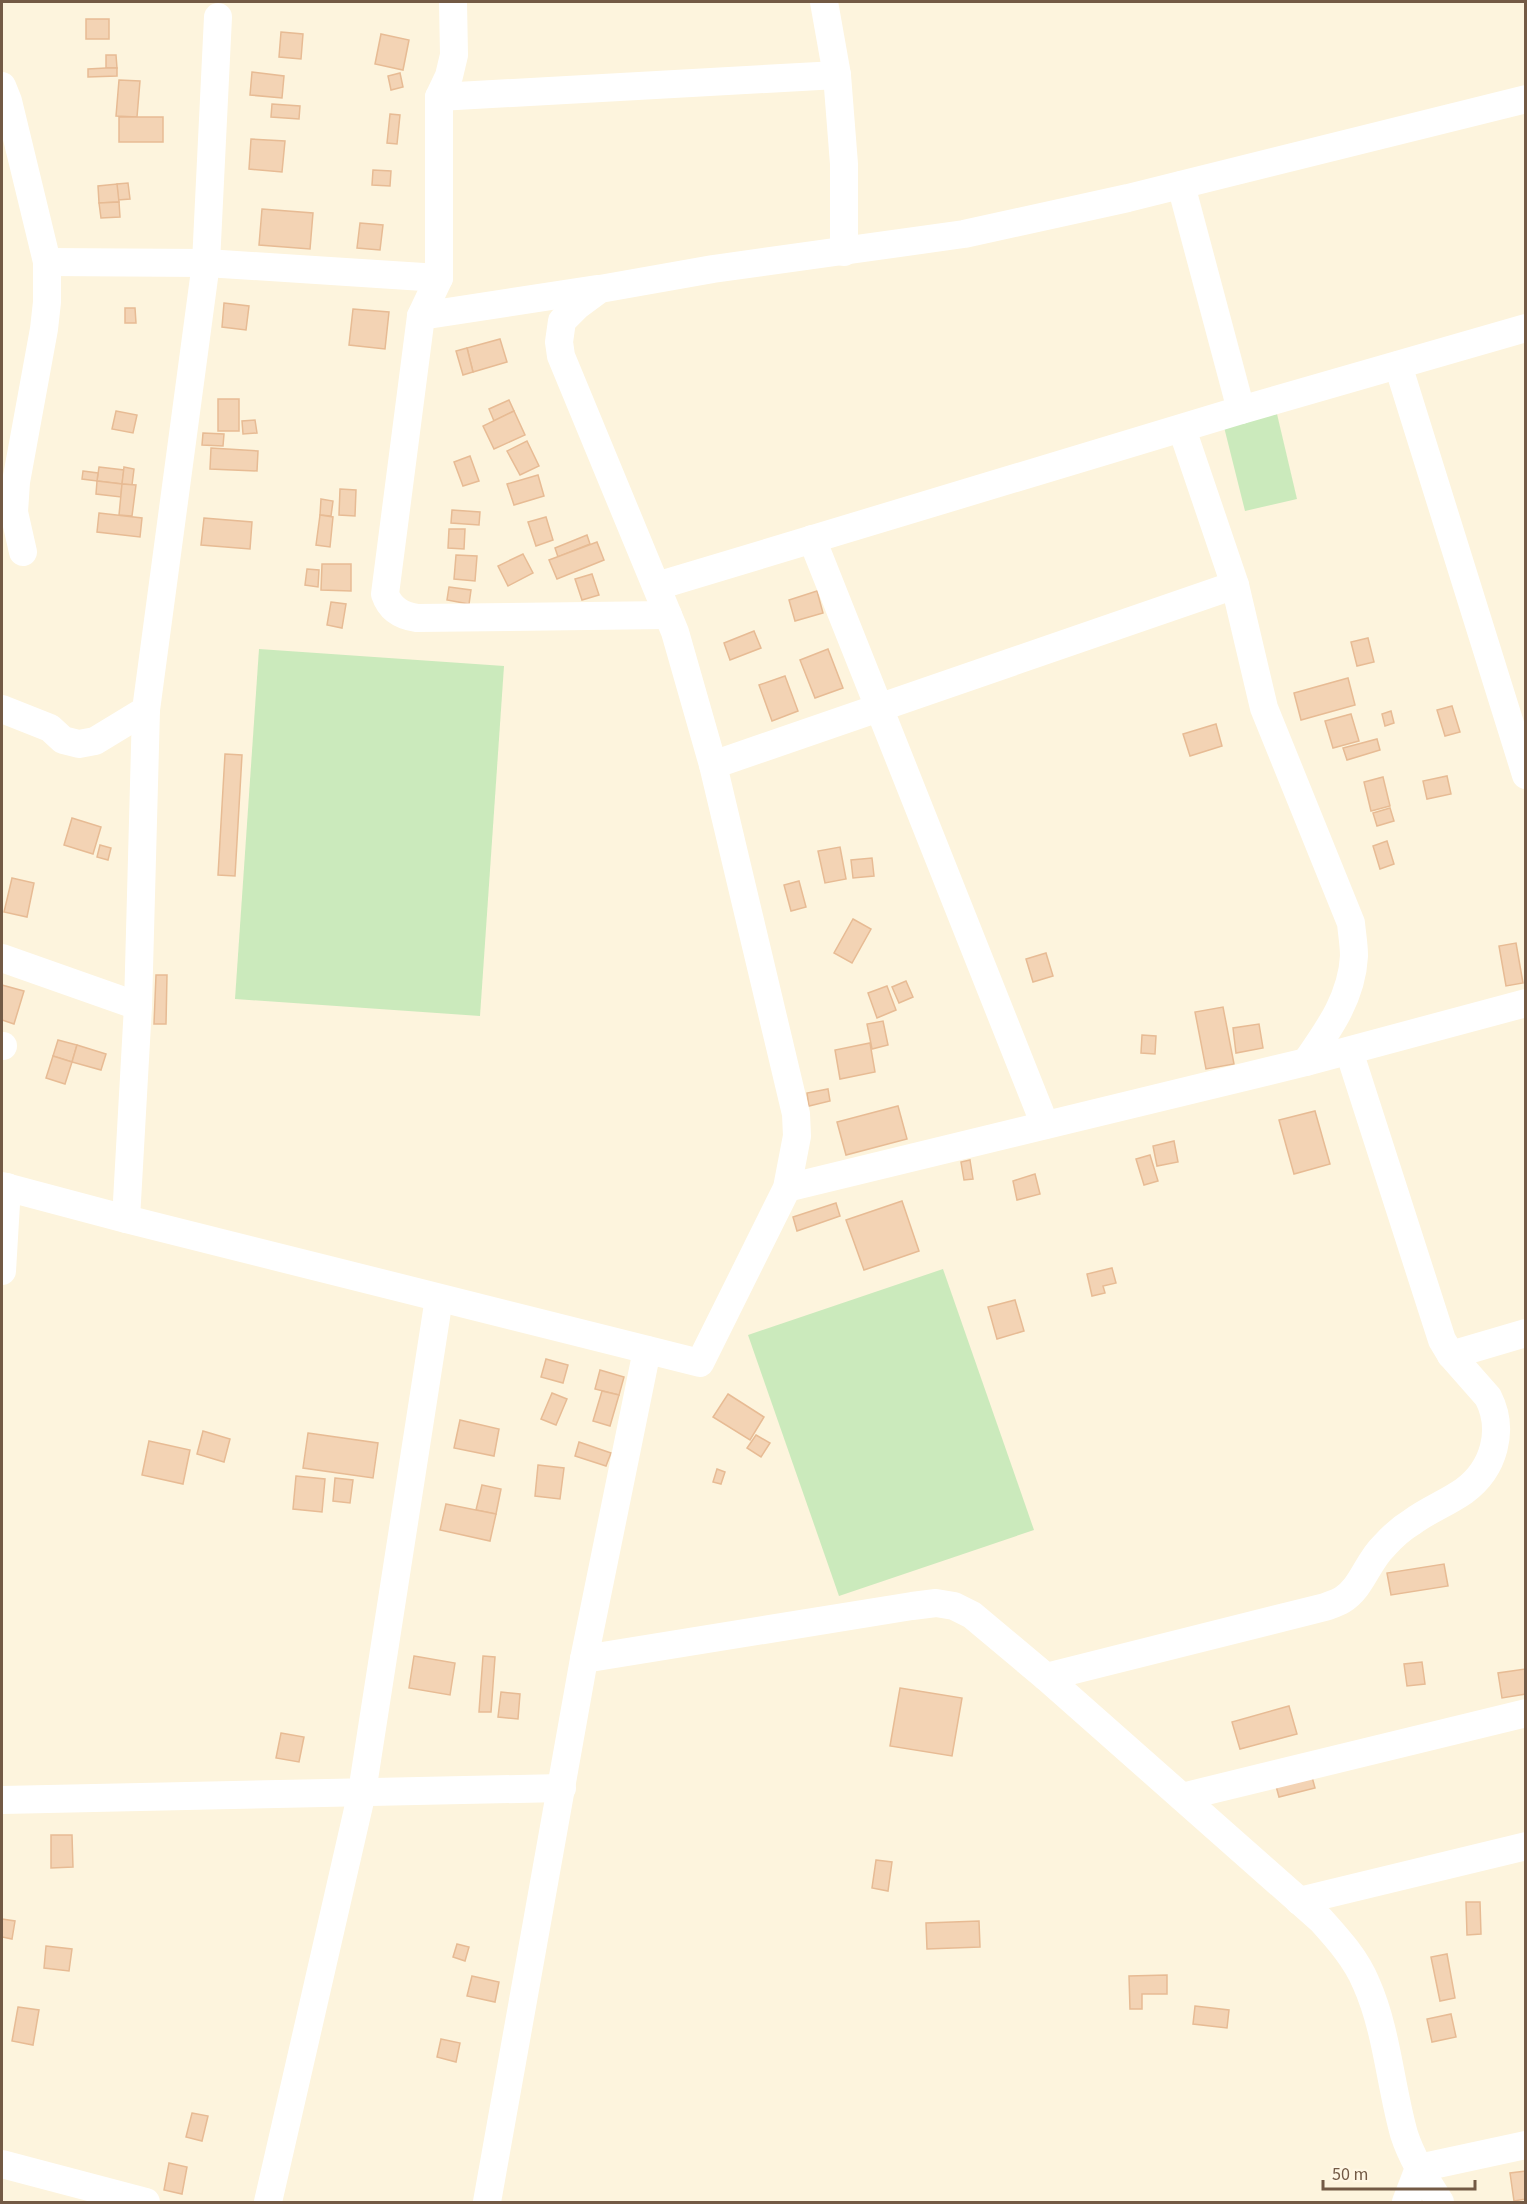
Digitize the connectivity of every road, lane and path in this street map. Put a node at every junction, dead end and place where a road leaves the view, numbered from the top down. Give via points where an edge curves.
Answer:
1 (453, 2) edge
2 (824, 2) edge
3 (218, 17) dead end
4 (837, 75) junction
5 (2, 86) edge
6 (439, 97) junction
7 (1526, 99) edge
8 (1181, 185) junction
9 (844, 252) junction
10 (47, 262) junction
11 (206, 263) junction
12 (439, 278) junction
13 (600, 289) junction
14 (421, 316) junction
15 (1526, 328) edge
16 (1398, 365) junction
17 (1241, 410) junction
18 (1182, 429) junction
19 (812, 539) junction
20 (22, 552) dead end
21 (1235, 585) junction
22 (657, 586) junction
23 (668, 615) junction
24 (879, 708) junction
25 (2, 709) edge
26 (146, 711) junction
27 (713, 765) junction
28 (1526, 775) edge
29 (2, 958) edge
30 (1526, 1003) edge
31 (138, 1006) junction
32 (1349, 1050) junction
33 (1306, 1062) junction
34 (1045, 1125) junction
35 (4, 1186) edge
36 (787, 1188) junction
37 (126, 1219) junction
38 (2, 1271) edge
39 (439, 1298) junction
40 (1526, 1333) edge
41 (647, 1350) junction
42 (1451, 1354) junction
43 (584, 1659) junction
44 (1046, 1677) junction
45 (1526, 1713) edge
46 (562, 1788) junction
47 (362, 1792) junction
48 (1182, 1797) junction
49 (2, 1800) edge
50 (1526, 1846) edge
51 (1299, 1901) junction
52 (1526, 2145) edge
53 (2, 2164) edge
54 (1419, 2168) junction
55 (79, 2194) edge
56 (146, 2202) edge
57 (268, 2202) edge
58 (487, 2202) edge
59 (1406, 2202) edge
60 (1440, 2202) edge

1 - 6 street via 454,55
2 - 4 street
3 - 11 street
4 - 6 street
4 - 9 street via 844,164
5 - 10 street
6 - 12 street
7 - 8 street
8 - 9 street via 964,234
8 - 17 street
9 - 13 street
10 - 11 street
10 - 20 street via 44,329 16,482 14,512
11 - 12 street
11 - 26 street
12 - 14 street
13 - 14 street
13 - 22 street via 562,321 561,356
14 - 23 street via 385,594 391,606 406,617 417,618
15 - 16 street
16 - 17 street
16 - 28 street
17 - 18 street
18 - 19 street
18 - 21 street
19 - 22 street
19 - 24 street
21 - 24 street
21 - 33 street via 1264,708 1351,923 1354,955 1349,988 1334,1021
22 - 23 street
23 - 27 street
24 - 27 street
24 - 34 street
25 - 26 street via 78,744 95,741
26 - 31 street
27 - 36 street via 796,1114 797,1136
29 - 31 street
30 - 32 street
31 - 37 street
32 - 33 street
32 - 42 street via 1442,1340
33 - 34 street
34 - 36 street
35 - 37 street
35 - 38 street
36 - 41 street via 700,1363
37 - 39 street
39 - 41 street
39 - 47 street
40 - 42 street
41 - 43 street
42 - 44 street via 1493,1405 1497,1434 1489,1463 1465,1490 1411,1522 1382,1547 1357,1587 1342,1600
43 - 44 street via 936,1603 972,1615
43 - 46 street
44 - 48 street
45 - 48 street
46 - 47 street
46 - 58 street
47 - 49 street
47 - 57 street
48 - 51 street
50 - 51 street
51 - 54 street via 1346,1948 1366,1983 1405,2135
52 - 54 street
53 - 55 street
54 - 59 street
54 - 60 street
55 - 56 street

